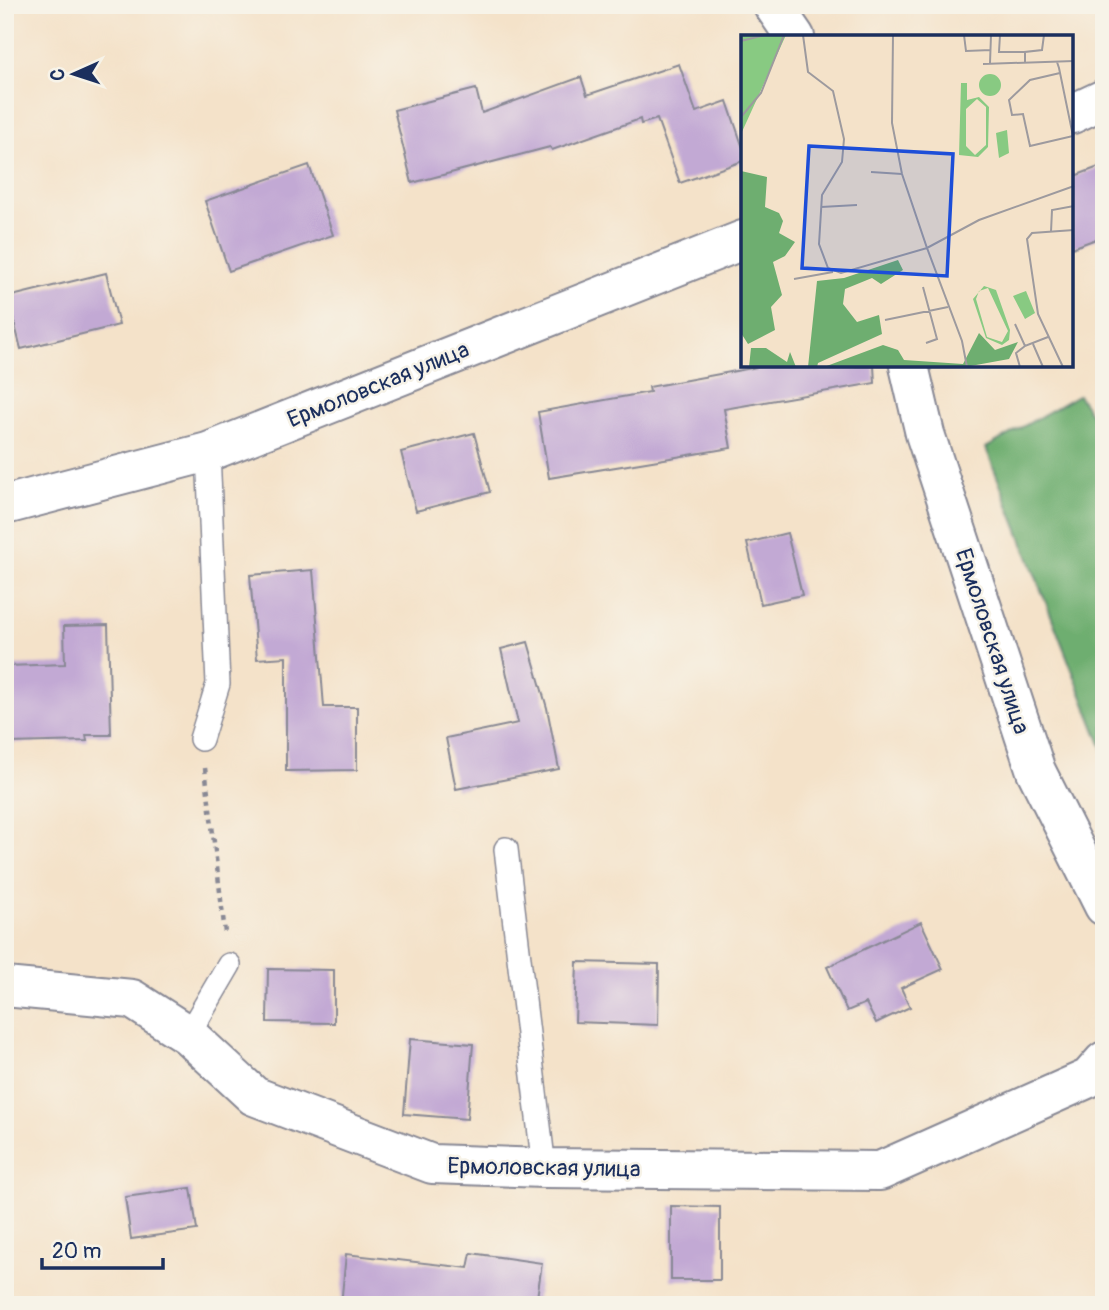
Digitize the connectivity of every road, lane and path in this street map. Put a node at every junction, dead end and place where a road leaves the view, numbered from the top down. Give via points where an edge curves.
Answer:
1 (773, 5) edge
2 (794, 35) edge
3 (1104, 99) edge
4 (1074, 113) edge
5 (741, 241) edge
6 (909, 368) edge
7 (208, 452) junction
8 (5, 505) edge
9 (201, 739) joint
10 (506, 849) dead end
11 (1104, 906) edge
12 (229, 965) joint
13 (5, 987) edge
14 (188, 1035) junction
15 (1104, 1061) edge
16 (544, 1168) junction

1 - 2 street
3 - 4 street
5 - 7 street, Ермоловская улица
6 - 11 street, Ермоловская улица via 925,434 1036,771
7 - 8 street, Ермоловская улица
7 - 9 lane via 218,684
9 - 12 path
10 - 16 lane
12 - 14 lane
13 - 14 street, Ермоловская улица via 132,999
14 - 16 street, Ермоловская улица via 254,1096 432,1164
15 - 16 street, Ермоловская улица via 1089,1078 880,1171

